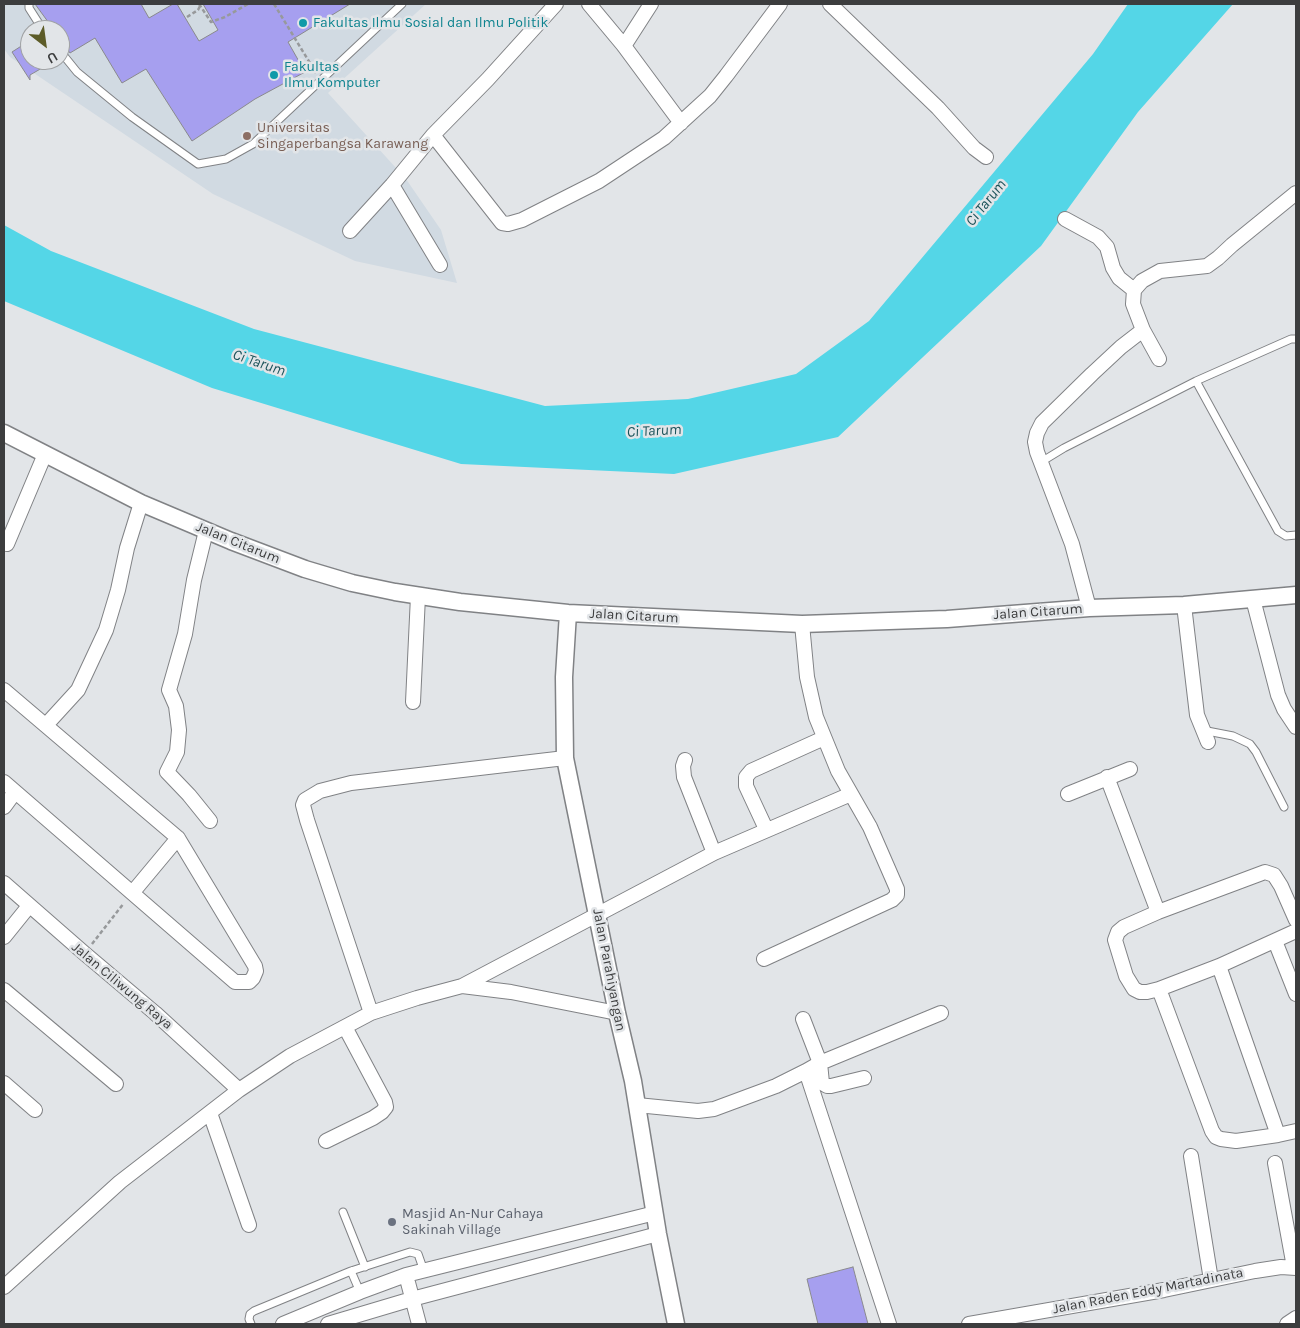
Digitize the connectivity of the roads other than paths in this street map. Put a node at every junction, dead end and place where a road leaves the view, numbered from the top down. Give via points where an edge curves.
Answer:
1 (29, 4) edge
2 (402, 4) edge
3 (556, 4) edge
4 (589, 4) edge
5 (651, 4) edge
6 (780, 4) edge
7 (830, 4) edge
8 (37, 20) edge
9 (624, 46) junction
10 (70, 63) edge
11 (681, 123) junction
12 (433, 135) junction
13 (986, 157) dead end
14 (392, 185) junction
15 (1296, 194) edge
16 (1065, 219) dead end
17 (350, 231) dead end
18 (440, 265) dead end
19 (1134, 290) junction
20 (1144, 330) junction
21 (1296, 339) edge
22 (1159, 359) dead end
23 (1196, 381) junction
24 (4, 433) edge
25 (45, 454) junction
26 (1040, 462) junction
27 (141, 504) junction
28 (206, 531) junction
29 (1296, 535) edge
30 (7, 544) dead end
31 (1296, 595) edge
32 (418, 596) junction
33 (1253, 599) junction
34 (1184, 605) junction
35 (1090, 608) junction
36 (568, 613) junction
37 (802, 624) junction
38 (4, 690) edge
39 (413, 702) dead end
40 (46, 725) junction
41 (1296, 728) edge
42 (1205, 736) joint
43 (824, 738) junction
44 (565, 758) junction
45 (685, 760) dead end
46 (1130, 769) dead end
47 (1107, 777) junction
48 (4, 782) edge
49 (15, 792) junction
50 (851, 794) junction
51 (1068, 794) dead end
52 (4, 807) edge
53 (1284, 807) dead end
54 (210, 821) dead end
55 (766, 829) junction
56 (178, 838) junction
57 (714, 853) junction
58 (4, 883) edge
59 (133, 892) junction
60 (29, 906) junction
61 (1158, 912) junction
62 (598, 913) junction
63 (1296, 920) edge
64 (1296, 931) edge
65 (4, 937) edge
66 (1275, 941) junction
67 (764, 959) dead end
68 (1219, 966) junction
69 (462, 986) junction
70 (4, 990) edge
71 (1159, 990) junction
72 (1296, 994) edge
73 (371, 1013) junction
74 (617, 1013) junction
75 (940, 1013) dead end
76 (803, 1019) dead end
77 (345, 1027) junction
78 (820, 1063) junction
79 (806, 1072) junction
80 (864, 1078) dead end
81 (116, 1084) dead end
82 (6, 1088) edge
83 (239, 1090) junction
84 (637, 1105) junction
85 (36, 1110) dead end
86 (210, 1113) junction
87 (1296, 1132) edge
88 (1278, 1135) junction
89 (326, 1141) dead end
90 (1191, 1156) dead end
91 (1275, 1163) dead end
92 (343, 1212) dead end
93 (654, 1213) junction
94 (249, 1225) dead end
95 (658, 1234) junction
96 (365, 1267) junction
97 (1295, 1267) edge
98 (351, 1271) junction
99 (424, 1271) junction
100 (406, 1275) junction
101 (1210, 1280) junction
102 (4, 1287) edge
103 (360, 1292) junction
104 (412, 1298) junction
105 (1048, 1317) edge
106 (1296, 1318) edge
107 (335, 1323) edge
108 (251, 1324) edge
109 (283, 1324) edge
110 (419, 1324) edge
111 (676, 1324) edge
112 (889, 1324) edge
113 (969, 1324) edge
114 (1287, 1324) edge

1 - 8 lane
2 - 10 lane via 253,144 226,158 198,164 132,117
3 - 12 street
4 - 9 street
5 - 9 street
6 - 11 street via 710,96
7 - 13 street
9 - 11 street
11 - 12 street via 599,181 508,224 496,216
12 - 14 street
14 - 17 street
14 - 18 street
15 - 19 street via 1206,266 1160,271 1142,280
16 - 19 street via 1098,237 1107,247 1119,278
19 - 20 street via 1133,304
20 - 22 street
20 - 26 street via 1111,356 1042,423 1035,442
21 - 23 lane
23 - 26 lane
23 - 29 lane via 1278,531 1286,536
24 - 25 street, Jalan Citarum
25 - 27 street, Jalan Citarum
25 - 30 street
26 - 35 street via 1072,544
27 - 28 street, Jalan Citarum
27 - 40 street via 106,630 78,690
28 - 32 street, Jalan Citarum via 305,569 352,583
28 - 54 street via 185,634 169,690 176,706 179,730 177,752 167,772
31 - 33 street, Jalan Citarum
32 - 36 street, Jalan Citarum
32 - 39 street
33 - 34 street, Jalan Citarum
33 - 41 street via 1278,695
34 - 35 street, Jalan Citarum
34 - 42 street via 1197,715
35 - 37 street, Jalan Citarum via 947,619
36 - 37 street, Jalan Citarum
36 - 44 street, Jalan Parahiyangan via 564,677
37 - 43 street via 807,677
38 - 40 street
40 - 56 street
42 - 53 lane via 1233,736 1250,744
43 - 50 street
43 - 55 street via 751,770 746,777 746,786
44 - 62 street, Jalan Parahiyangan
44 - 73 street via 351,783 320,791 304,800 307,820
45 - 57 street via 682,770
46 - 47 street
47 - 51 street
47 - 61 street
48 - 49 street
49 - 52 street
49 - 59 street
50 - 55 street
50 - 67 street via 870,827 897,889 897,896
55 - 57 street
56 - 59 street
56 - 59 street via 254,964 253,978 249,982 235,982
57 - 62 street
58 - 60 street, Jalan Ciliwung Raya
60 - 65 street
60 - 83 street, Jalan Ciliwung Raya via 155,1013
61 - 63 street via 1264,872 1274,876 1281,886
61 - 71 street via 1124,927 1115,940 1126,976 1134,989 1140,992
62 - 69 street
62 - 74 street, Jalan Parahiyangan
64 - 66 street
66 - 68 street
66 - 72 street
68 - 71 street
68 - 88 street
69 - 73 street
69 - 74 street
70 - 81 street
71 - 88 street via 1216,1137 1236,1141
73 - 77 street
74 - 84 street, Jalan Parahiyangan
75 - 78 street
76 - 78 street
77 - 83 street via 290,1056
77 - 89 street via 386,1107 373,1118
78 - 79 street
78 - 80 street via 822,1083 827,1086
79 - 84 street via 714,1110
79 - 112 street
82 - 85 street
83 - 86 street
84 - 93 street, Jalan Parahiyangan
86 - 94 street
86 - 102 street via 120,1182
87 - 88 street
90 - 101 street
91 - 97 street
92 - 96 lane
93 - 95 street, Jalan Parahiyangan
93 - 99 street
95 - 104 street
95 - 111 street, Jalan Parahiyangan
96 - 98 lane
96 - 99 lane via 413,1252 418,1254
97 - 101 street, Jalan Raden Eddy Martadinata via 1255,1270
98 - 103 lane
98 - 108 lane via 254,1310 250,1314
99 - 100 street
100 - 103 street
100 - 104 street
101 - 105 street, Jalan Raden Eddy Martadinata
103 - 109 street
104 - 107 street
104 - 110 street
105 - 113 street, Jalan Raden Eddy Martadinata
106 - 114 street

